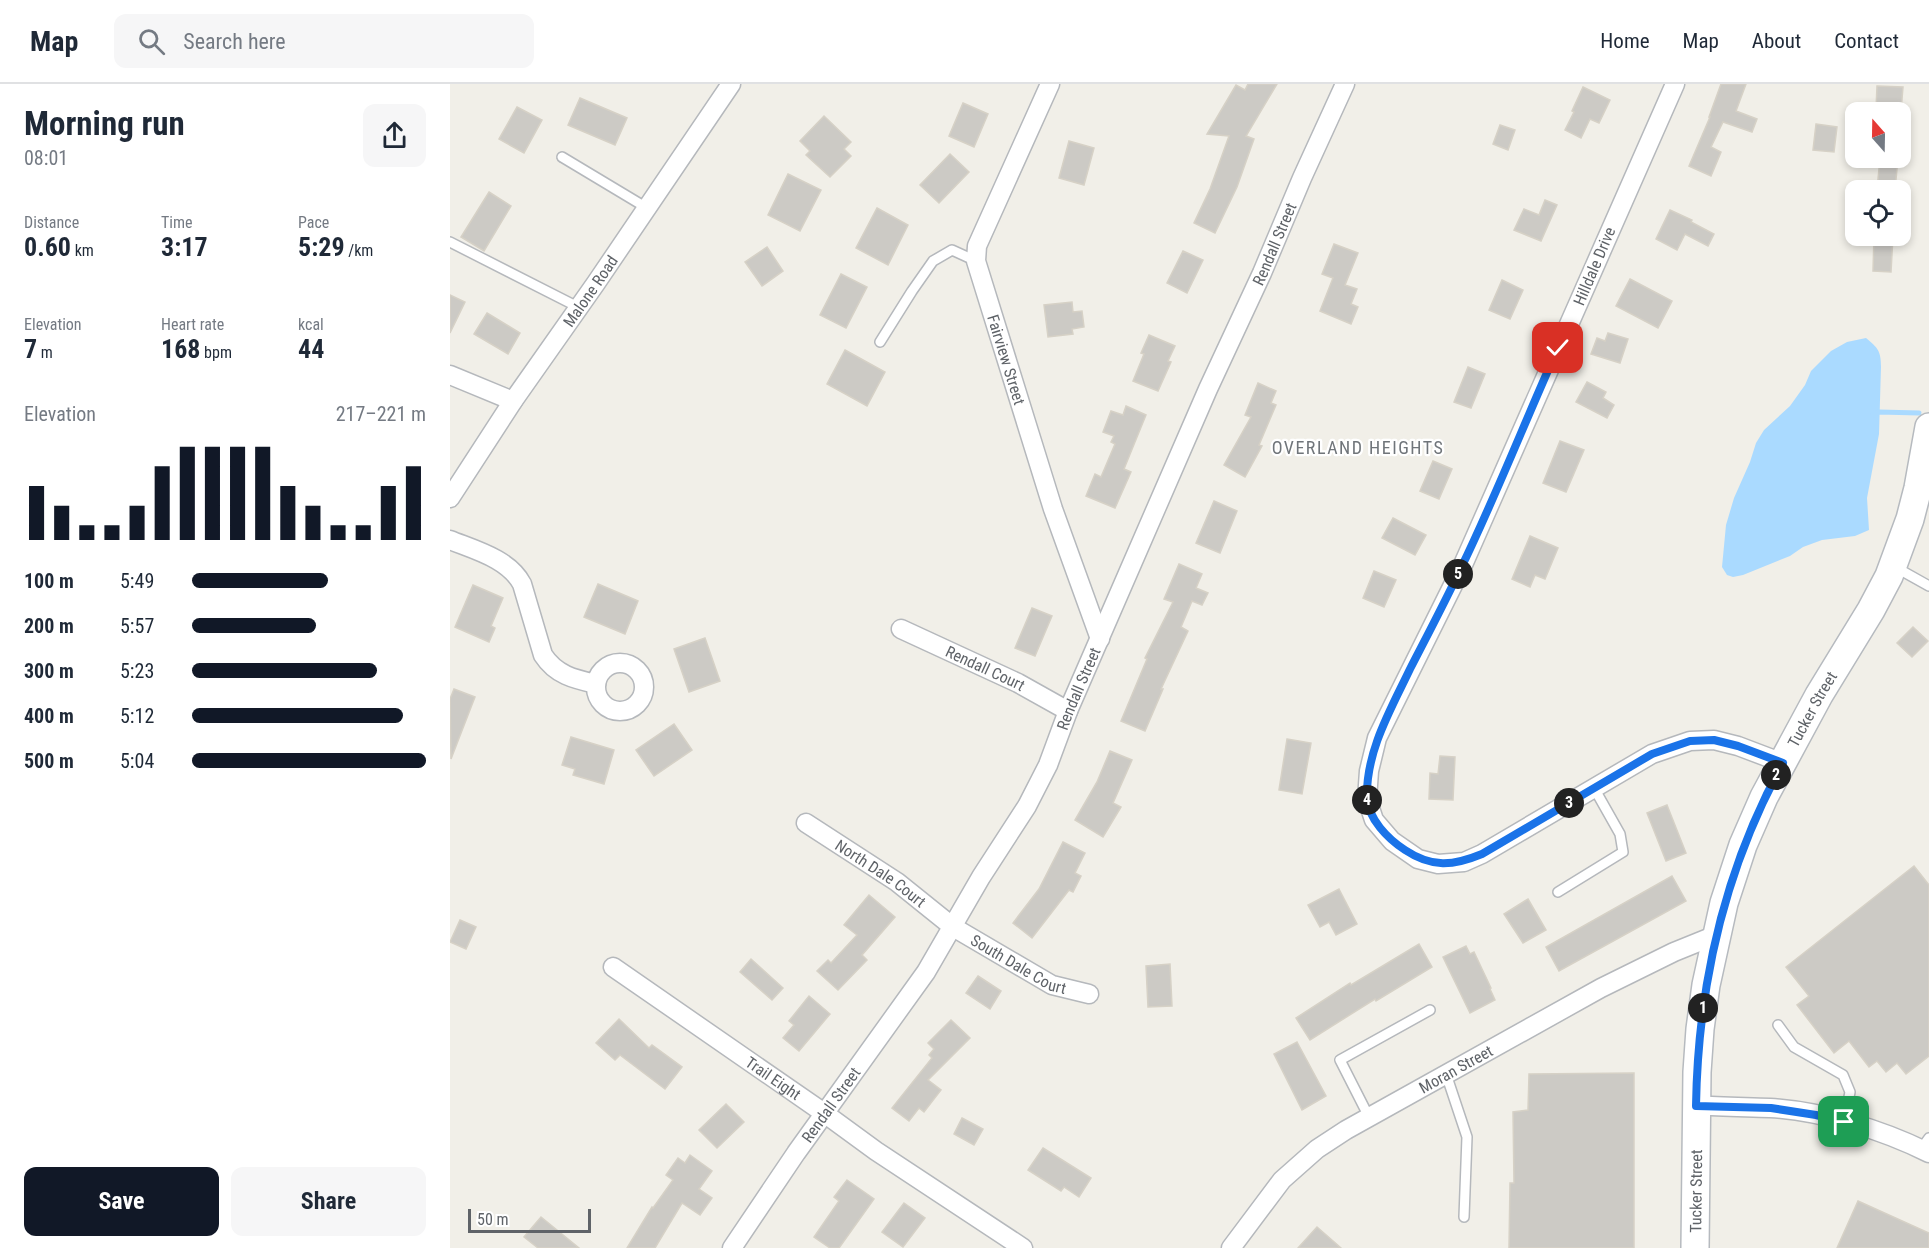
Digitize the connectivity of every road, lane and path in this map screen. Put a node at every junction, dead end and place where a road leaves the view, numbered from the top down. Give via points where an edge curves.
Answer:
1 (731, 84) edge
2 (1050, 84) edge
3 (1345, 84) edge
4 (1675, 84) edge
5 (562, 157) dead end
6 (647, 208) junction
7 (450, 242) edge
8 (976, 261) junction
9 (578, 307) junction
10 (880, 342) dead end
11 (450, 375) edge
12 (513, 401) junction
13 (1929, 427) edge
14 (1926, 459) edge
15 (450, 498) edge
16 (450, 540) edge
17 (1893, 566) junction
18 (1929, 586) edge
19 (900, 630) dead end
20 (1100, 639) junction
21 (596, 684) dead end
22 (1068, 711) junction
23 (1783, 763) junction
24 (1594, 788) junction
25 (806, 823) dead end
26 (1558, 892) dead end
27 (953, 927) junction
28 (1716, 935) junction
29 (613, 967) dead end
30 (1089, 994) dead end
31 (1430, 1010) dead end
32 (1778, 1025) dead end
33 (1446, 1074) junction
34 (1696, 1106) junction
35 (824, 1113) junction
36 (1369, 1117) junction
37 (1844, 1122) junction
38 (1926, 1147) edge
39 (1464, 1217) dead end
40 (732, 1248) edge
41 (1023, 1248) edge
42 (1231, 1248) edge
43 (1695, 1248) edge

1 - 6 street, Malone Road
2 - 8 street, Fairview Street via 977,246
3 - 20 street, Rendall Street
4 - 24 street, Hilldale Drive via 1488,509 1377,738 1367,799 1374,820 1392,841 1418,859 1438,864 1464,862 1482,854
5 - 6 lane
6 - 9 street, Malone Road
7 - 9 lane
8 - 10 lane via 952,250 933,261
8 - 20 street, Fairview Street via 1050,498
9 - 12 street, Malone Road
11 - 12 street
12 - 15 street, Malone Road
13 - 14 street, Tucker Street
14 - 17 street, Tucker Street
16 - 21 street via 517,573 549,664 573,679
17 - 18 lane
17 - 23 street, Tucker Street
19 - 22 street, Rendall Court via 1018,683
20 - 22 street, Rendall Street
22 - 27 street, Rendall Street via 1048,765 1027,806
23 - 24 street, Hilldale Drive via 1714,740 1690,741 1652,754
23 - 28 street, Tucker Street via 1743,845
24 - 26 lane via 1620,834 1623,852
25 - 27 street, North Dale Court via 897,882
27 - 30 street, South Dale Court via 1052,985
27 - 35 street, Rendall Street via 926,972
28 - 33 street, Moran Street via 1602,988
28 - 34 street, Tucker Street via 1700,1029
29 - 35 street, Trail Eight
31 - 36 lane via 1340,1060
32 - 37 lane via 1794,1047 1843,1075 1850,1092
33 - 36 street, Moran Street
33 - 39 lane via 1467,1137
34 - 37 street via 1771,1108
34 - 43 street, Tucker Street
35 - 40 street, Rendall Street
35 - 41 street, Trail Eight
36 - 42 street, Moran Street via 1317,1149 1288,1174
37 - 38 street

